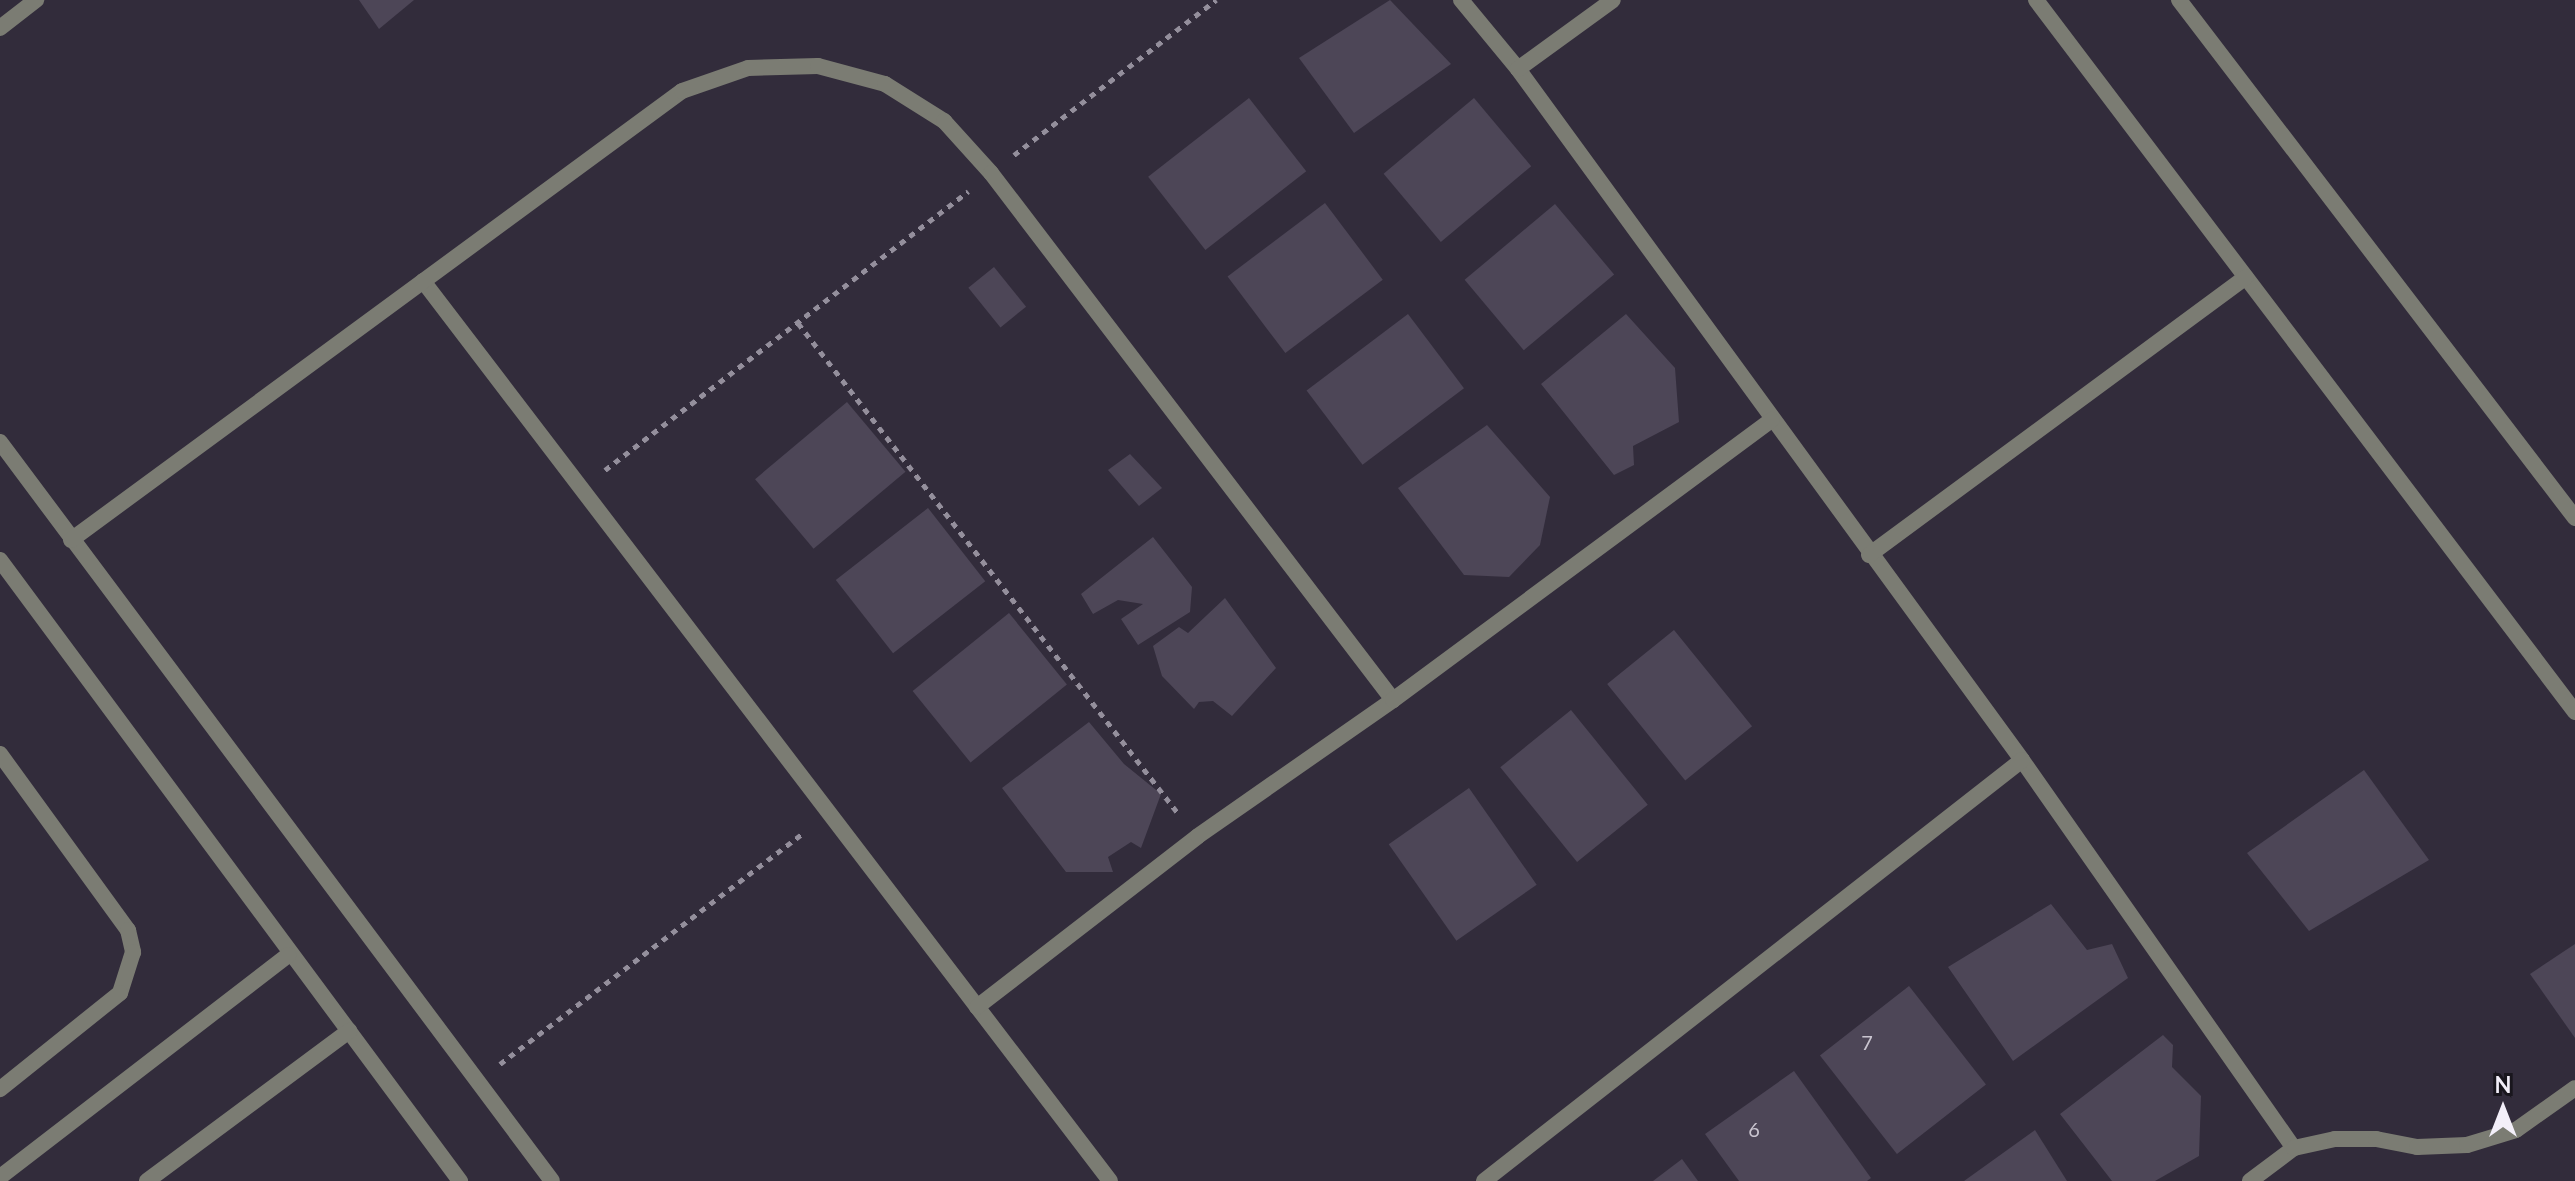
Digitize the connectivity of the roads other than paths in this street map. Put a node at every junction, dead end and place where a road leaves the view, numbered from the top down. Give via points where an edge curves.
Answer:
1 (36, 0) edge
2 (1461, 0) edge
3 (1613, 0) edge
4 (2036, 0) edge
5 (2179, 0) edge
6 (0, 28) edge
7 (1518, 69) junction
8 (2246, 277) junction
9 (423, 281) junction
10 (1772, 420) junction
11 (0, 442) edge
12 (2575, 518) edge
13 (71, 540) junction
14 (1869, 555) junction
15 (0, 560) edge
16 (1393, 700) junction
17 (2575, 712) edge
18 (0, 754) edge
19 (2022, 760) junction
20 (288, 955) junction
21 (977, 1007) junction
22 (349, 1031) junction
23 (2575, 1088) edge
24 (0, 1089) edge
25 (2294, 1148) junction
26 (0, 1177) edge
27 (147, 1181) edge
28 (460, 1181) edge
29 (552, 1181) edge
30 (1110, 1181) edge
31 (1484, 1181) edge
32 (2250, 1181) edge

1 - 6 street
2 - 7 street
3 - 7 street
4 - 8 street
5 - 12 street
7 - 10 street
8 - 14 street
8 - 17 street
9 - 13 street
9 - 16 street via 682,91 748,68 818,66 885,84 944,121 991,173
9 - 21 street
10 - 14 street
10 - 16 street
11 - 13 street
13 - 29 street
14 - 19 street
15 - 20 street
16 - 21 street via 1198,836
18 - 24 street via 128,930 133,952 120,993
19 - 25 street
19 - 31 street
20 - 22 street
20 - 26 street
21 - 30 street
22 - 27 street
22 - 28 street
23 - 25 street via 2516,1130 2467,1145 2417,1147 2335,1139
25 - 32 street

